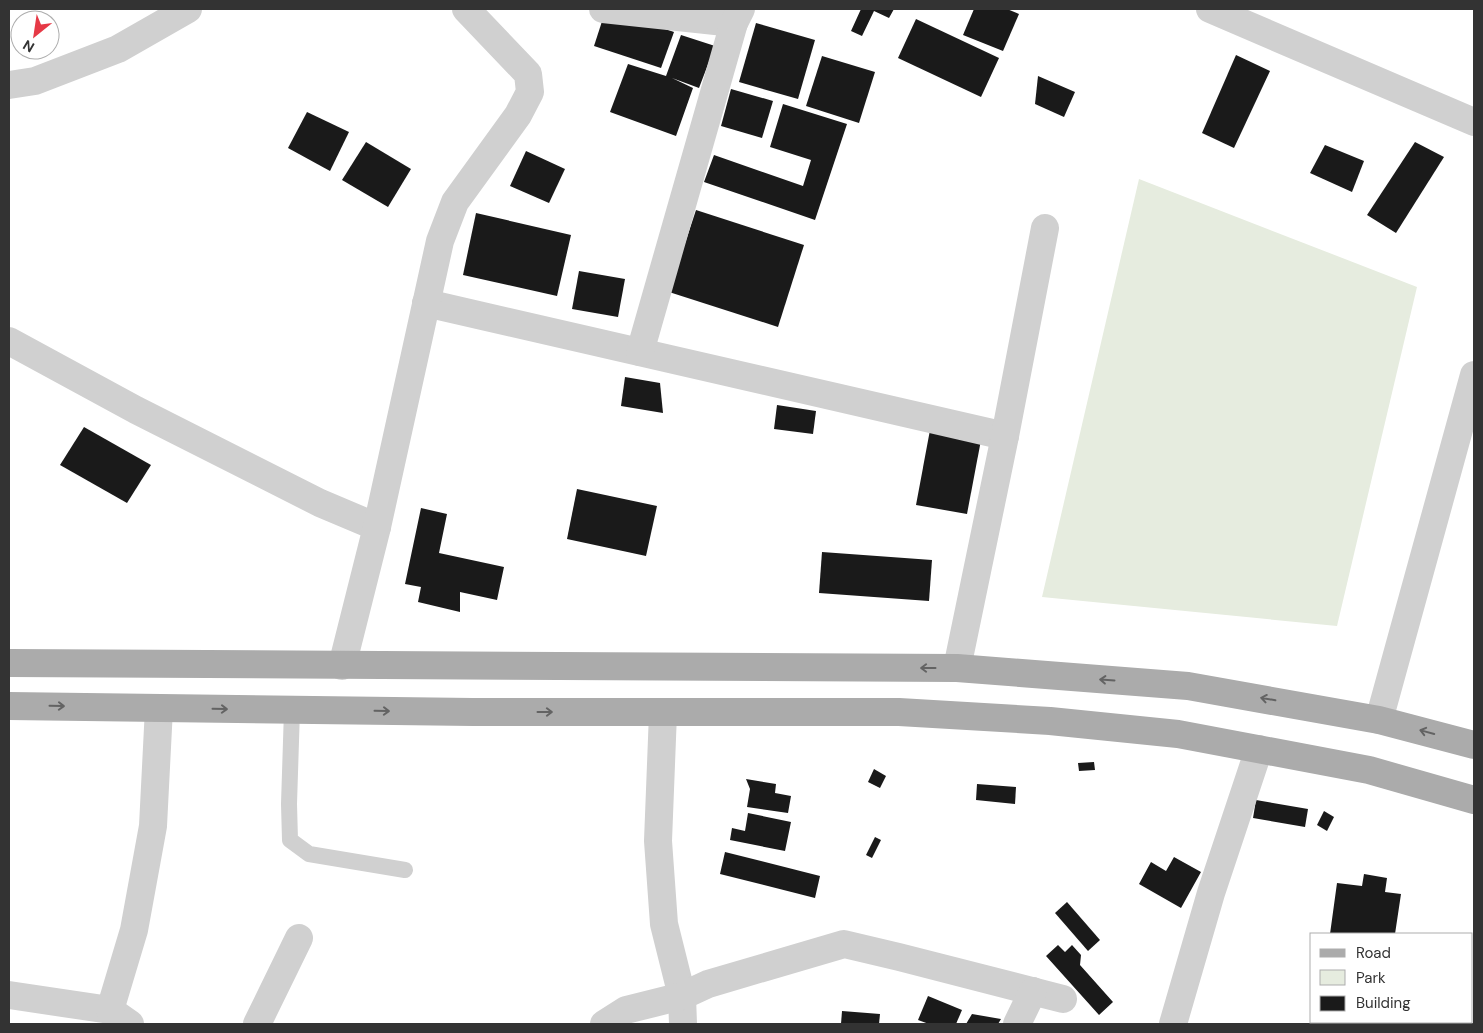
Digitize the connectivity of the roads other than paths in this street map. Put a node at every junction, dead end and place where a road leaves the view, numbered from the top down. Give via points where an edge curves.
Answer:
1 (188, 9) edge
2 (466, 9) edge
3 (603, 9) edge
4 (1210, 9) edge
5 (738, 16) edge
6 (9, 85) edge
7 (1474, 122) edge
8 (1045, 228) dead end
9 (426, 302) junction
10 (9, 341) edge
11 (640, 352) junction
12 (1474, 375) edge
13 (1005, 436) junction
14 (377, 527) junction
15 (9, 663) edge
16 (342, 666) junction
17 (957, 668) junction
18 (9, 706) edge
19 (159, 708) junction
20 (292, 710) junction
21 (663, 713) junction
22 (1379, 720) junction
23 (1474, 745) edge
24 (1259, 749) junction
25 (1474, 800) edge
26 (405, 870) dead end
27 (299, 938) dead end
28 (1034, 991) junction
29 (9, 995) edge
30 (682, 996) junction
31 (1063, 1000) dead end
32 (120, 1017) edge
33 (257, 1024) edge
34 (604, 1024) edge
35 (683, 1024) edge
36 (1016, 1024) edge
37 (1173, 1024) edge

1 - 6 street via 118,49 35,81
2 - 9 street via 528,74 530,92 455,202 440,240
3 - 5 street
4 - 7 street
5 - 11 street
8 - 13 street
9 - 11 street
9 - 14 street
10 - 14 street via 153,419
11 - 13 street
12 - 22 street
13 - 17 street
14 - 16 street
15 - 16 main road
17 -> 16 main road
22 -> 17 main road via 1188,686
18 -> 19 main road
19 -> 20 main road
19 - 32 street via 153,826
20 -> 21 main road
20 - 26 lane via 290,840 309,854
21 - 24 main road via 899,712 1050,721 1178,734
21 - 30 street via 658,842 664,924
23 -> 22 main road
24 - 25 main road via 1369,770
24 - 37 street via 1211,893
27 - 33 street
28 - 30 street via 844,944 708,984
28 - 31 street
28 - 36 street
29 - 32 street
30 - 34 street via 626,1010
30 - 35 street

